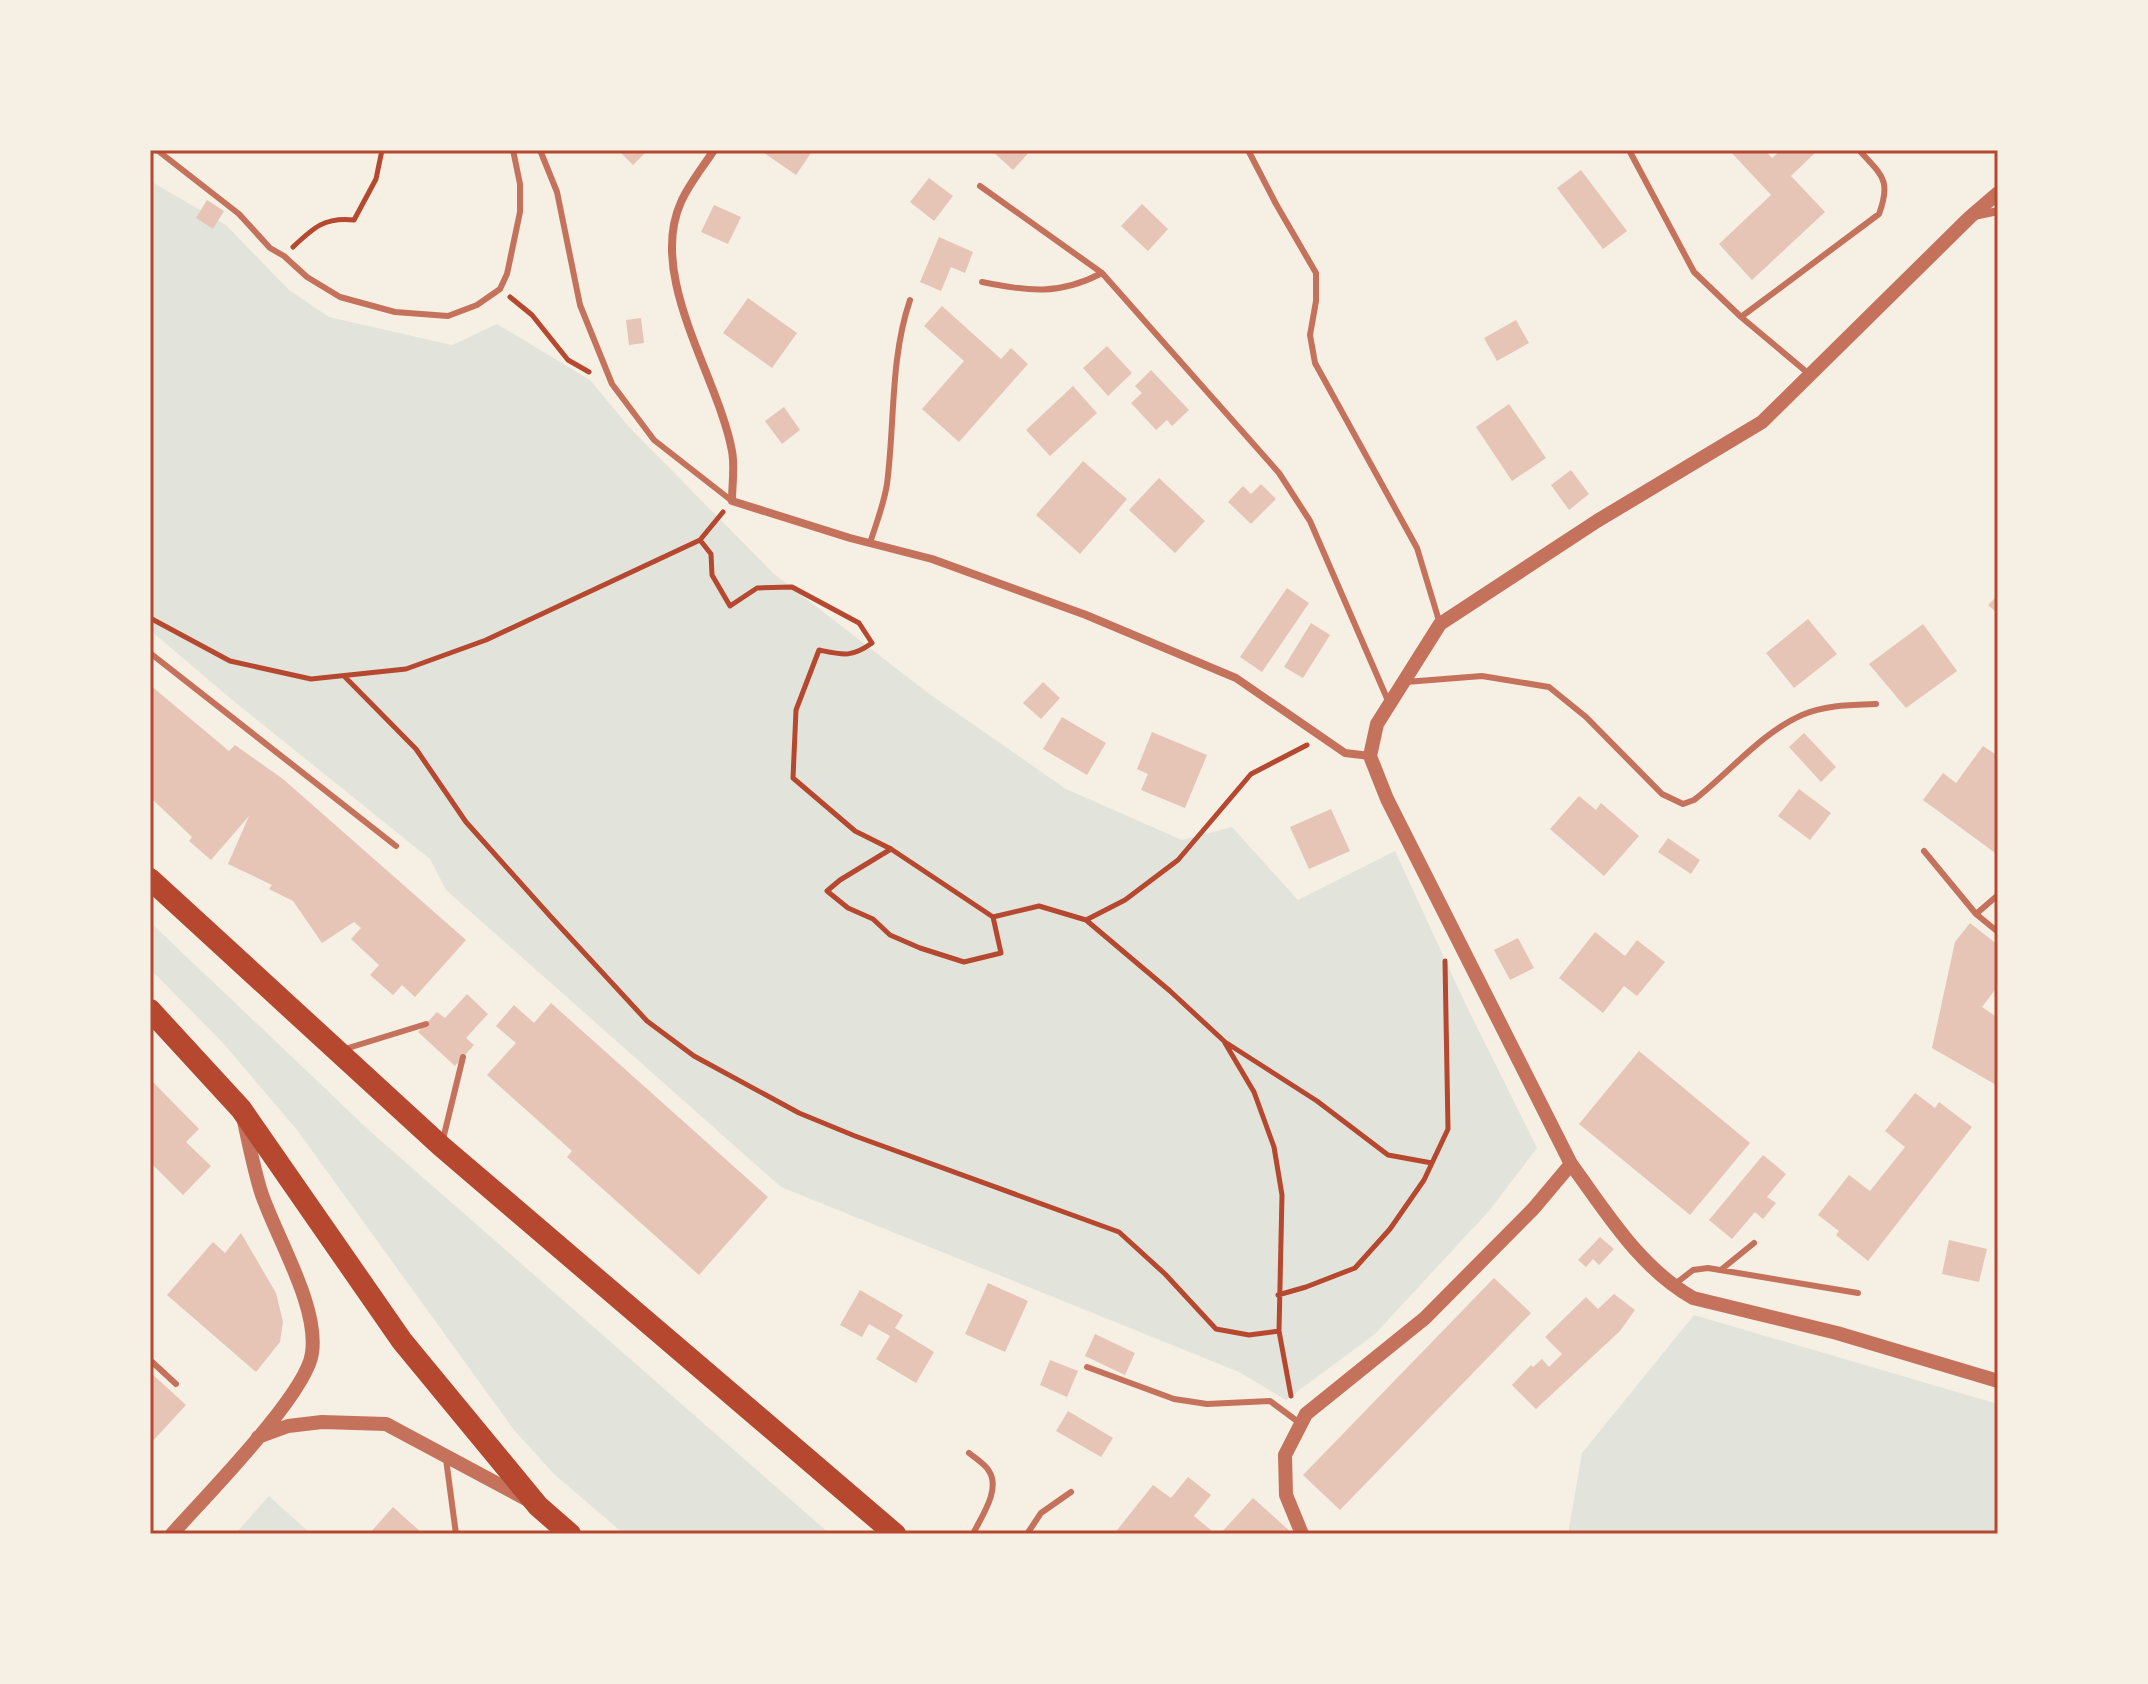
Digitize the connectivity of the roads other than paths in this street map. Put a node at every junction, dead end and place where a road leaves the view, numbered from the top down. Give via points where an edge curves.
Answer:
1 (157, 150) edge
2 (513, 150) edge
3 (540, 150) edge
4 (714, 150) edge
5 (1248, 150) edge
6 (1629, 150) edge
7 (1859, 150) edge
8 (980, 186) dead end
9 (1998, 193) edge
10 (1998, 211) edge
11 (1970, 217) junction
12 (1102, 273) junction
13 (982, 282) dead end
14 (910, 300) dead end
15 (1741, 317) junction
16 (1811, 375) junction
17 (732, 501) junction
18 (870, 543) junction
19 (1440, 624) junction
20 (150, 653) edge
21 (1403, 682) junction
22 (1389, 703) junction
23 (1876, 704) dead end
24 (1370, 756) junction
25 (396, 846) dead end
26 (1924, 851) dead end
27 (150, 879) edge
28 (1998, 895) edge
29 (1976, 914) junction
30 (1998, 932) edge
31 (150, 1010) edge
32 (426, 1024) dead end
33 (337, 1052) junction
34 (463, 1057) dead end
35 (241, 1109) junction
36 (441, 1146) junction
37 (1571, 1164) junction
38 (1754, 1243) dead end
39 (1722, 1269) junction
40 (1672, 1286) junction
41 (1858, 1293) dead end
42 (150, 1360) edge
43 (1087, 1367) dead end
44 (1998, 1381) edge
45 (176, 1384) dead end
46 (1301, 1424) junction
47 (258, 1437) junction
48 (969, 1453) dead end
49 (445, 1456) junction
50 (1071, 1492) dead end
51 (538, 1506) junction
52 (172, 1534) edge
53 (456, 1534) edge
54 (570, 1534) edge
55 (895, 1534) edge
56 (973, 1534) edge
57 (1027, 1534) edge
58 (1302, 1534) edge

1 - 2 lane via 239,214 270,248 340,297 395,312 448,316 500,289 507,274 520,212
3 - 17 lane via 557,192 580,305 612,384 654,440
4 - 17 street via 680,204 670,253 680,300 733,453
5 - 19 lane via 1316,273 1310,335 1315,363 1417,548
6 - 15 lane via 1694,272
7 - 15 lane via 1884,178 1886,195 1879,214
8 - 12 lane
9 - 11 street
10 - 11 street
11 - 16 street
12 - 13 lane via 1057,289 1028,291
12 - 22 lane via 1279,473 1310,521
14 - 18 lane via 896,357 887,487
15 - 16 lane
16 - 19 street via 1762,422
17 - 18 street
18 - 24 street via 932,559 1148,640 1236,678 1345,753
19 - 21 street
20 - 25 lane
21 - 22 street
21 - 23 lane via 1482,676 1549,687 1662,794 1683,804 1802,715 1835,706
22 - 24 street via 1377,724
24 - 37 street
26 - 29 lane
27 - 33 highway
28 - 29 lane
29 - 30 lane
31 - 35 highway
32 - 33 lane
33 - 36 highway
34 - 36 lane
35 - 47 street via 261,1192 311,1325 312,1353 304,1378
35 - 51 highway via 402,1341
36 - 55 highway
37 - 40 street via 1638,1253
37 - 46 street via 1425,1318 1306,1414
38 - 39 lane
39 - 40 lane via 1693,1270
39 - 41 lane
40 - 44 street via 1693,1298 1837,1333
42 - 45 lane
43 - 46 lane via 1174,1399 1207,1404 1270,1401
46 - 58 street via 1285,1455 1286,1495
47 - 49 street via 322,1422 386,1424
47 - 52 street
48 - 56 lane via 989,1471 992,1483 991,1500
49 - 51 street
49 - 53 lane
50 - 57 lane via 1041,1513
51 - 54 highway

